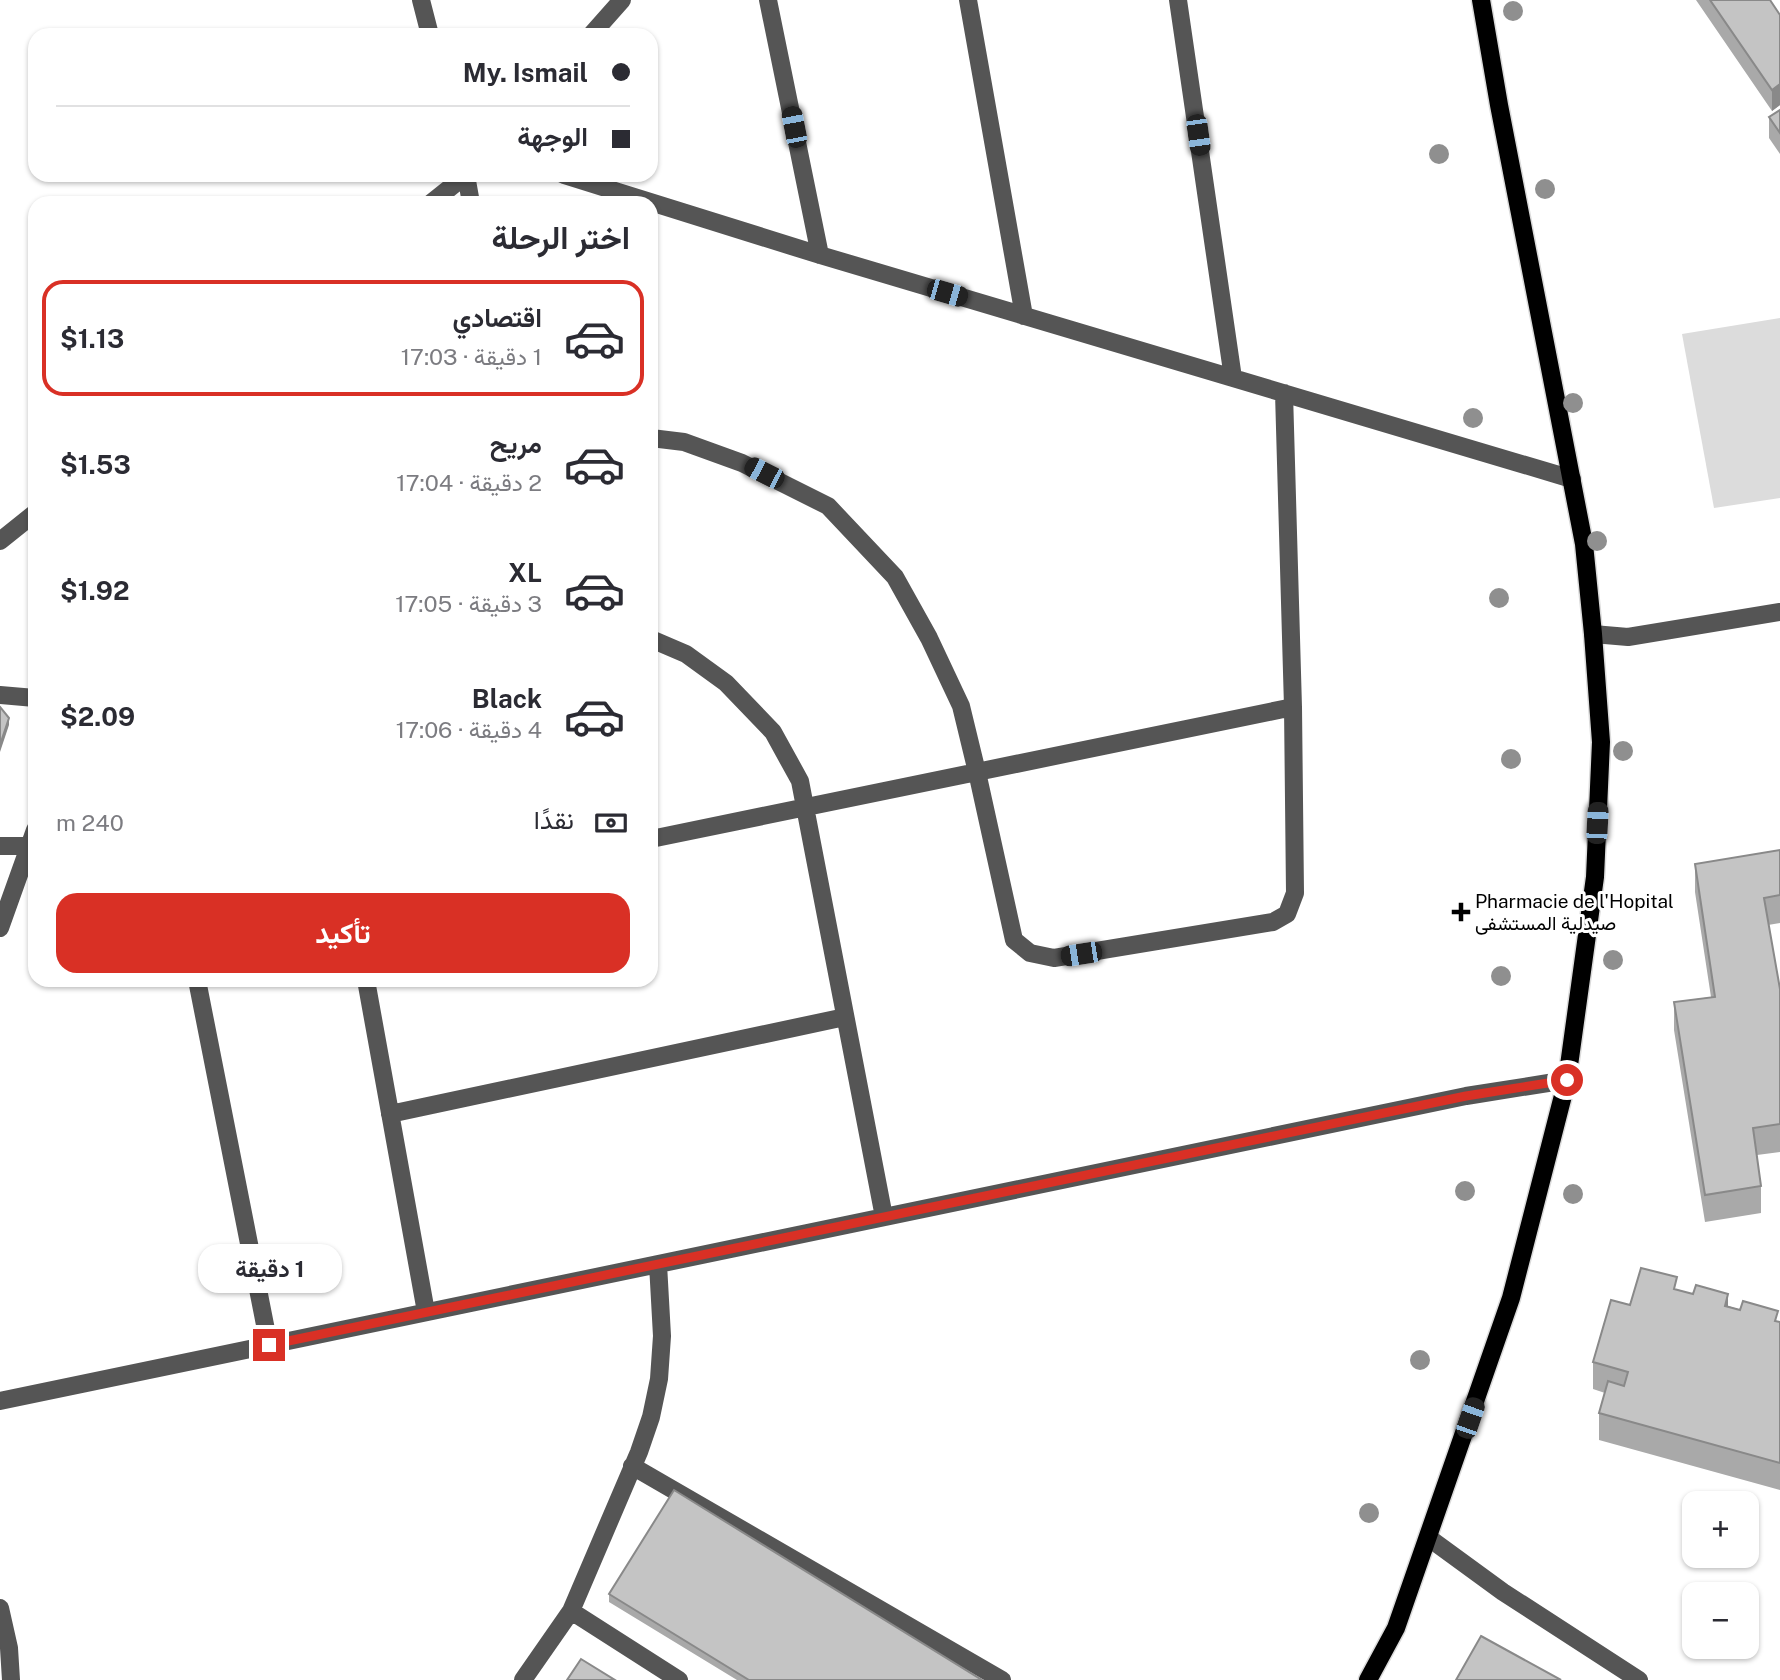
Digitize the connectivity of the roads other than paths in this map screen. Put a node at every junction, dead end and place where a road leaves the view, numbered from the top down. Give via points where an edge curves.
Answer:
1 (421, 0) edge
2 (622, 0) edge
3 (768, 0) edge
4 (968, 0) edge
5 (1178, 0) edge
6 (1481, 0) edge
7 (428, 28) edge
8 (596, 28) edge
9 (457, 182) edge
10 (586, 182) edge
11 (440, 196) edge
12 (631, 196) edge
13 (658, 204) edge
14 (820, 255) junction
15 (1024, 316) junction
16 (1233, 378) junction
17 (1284, 393) junction
18 (658, 439) edge
19 (1572, 479) junction
20 (28, 519) edge
21 (0, 541) edge
22 (1780, 612) edge
23 (1593, 634) junction
24 (658, 642) edge
25 (0, 695) edge
26 (28, 697) edge
27 (1293, 707) junction
28 (978, 772) junction
29 (806, 807) junction
30 (658, 838) edge
31 (28, 839) edge
32 (0, 846) edge
33 (28, 849) edge
34 (0, 928) edge
35 (198, 987) edge
36 (367, 987) edge
37 (845, 1017) junction
38 (1567, 1080) junction
39 (390, 1114) junction
40 (884, 1217) junction
41 (658, 1264) junction
42 (426, 1312) junction
43 (269, 1345) junction
44 (0, 1401) edge
45 (632, 1466) junction
46 (1429, 1538) junction
47 (0, 1608) edge
48 (570, 1611) junction
49 (10, 1680) edge
50 (523, 1680) edge
51 (679, 1680) edge
52 (1002, 1680) edge
53 (1368, 1680) edge
54 (1639, 1680) edge

1 - 7 street
2 - 8 street
3 - 14 street
4 - 15 street
5 - 16 street
6 - 19 main road
9 - 11 street
10 - 12 street
13 - 14 street
14 - 15 street
15 - 16 street
16 - 17 street
17 - 19 street
17 - 27 street
18 - 28 street via 684,442 742,463 828,506 895,577 961,706
19 - 23 main road
20 - 21 street
22 - 23 street via 1628,637
23 - 38 main road via 1601,742 1595,877
24 - 29 street via 686,654 726,683 773,732 800,781
25 - 26 street
27 - 28 street
27 - 28 street via 1295,893 1287,914 1273,922 1054,958 1030,953 1014,940
28 - 29 street
29 - 30 street
29 - 37 street
31 - 32 street
33 - 34 street
35 - 43 street
36 - 39 street
37 - 39 street
37 - 40 street
38 - 40 street via 1466,1096
38 - 46 main road via 1511,1298
39 - 42 street
40 - 41 street
41 - 42 street
41 - 45 street via 659,1379 651,1417
42 - 43 street
43 - 44 street
45 - 48 street
45 - 52 street
46 - 53 main road via 1396,1628
46 - 54 street
47 - 49 street
48 - 50 street
48 - 51 street

